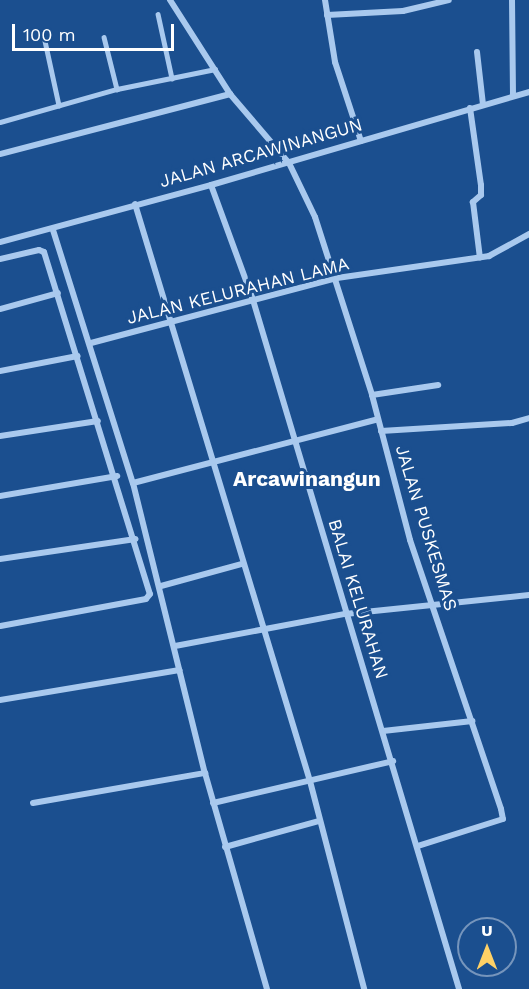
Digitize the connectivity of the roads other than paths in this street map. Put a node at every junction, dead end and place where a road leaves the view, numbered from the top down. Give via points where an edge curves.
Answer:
1 (170, 0) edge
2 (325, 0) edge
3 (449, 0) edge
4 (512, 0) edge
5 (158, 14) dead end
6 (327, 15) junction
7 (104, 37) dead end
8 (45, 41) dead end
9 (477, 52) dead end
10 (215, 69) junction
11 (172, 78) junction
12 (117, 89) junction
13 (529, 92) edge
14 (230, 94) junction
15 (513, 96) junction
16 (59, 105) junction
17 (483, 105) junction
18 (470, 108) junction
19 (0, 122) edge
20 (361, 141) junction
21 (0, 154) edge
22 (289, 163) junction
23 (211, 185) junction
24 (135, 204) junction
25 (53, 230) junction
26 (529, 234) edge
27 (0, 242) edge
28 (480, 258) junction
29 (0, 259) edge
30 (337, 278) junction
31 (58, 293) junction
32 (253, 300) junction
33 (0, 309) edge
34 (170, 324) junction
35 (91, 343) junction
36 (78, 356) junction
37 (0, 372) edge
38 (438, 385) dead end
39 (372, 395) junction
40 (529, 418) edge
41 (378, 419) junction
42 (98, 421) junction
43 (381, 431) junction
44 (0, 436) edge
45 (296, 442) junction
46 (214, 464) junction
47 (117, 476) junction
48 (133, 483) junction
49 (0, 496) edge
50 (135, 538) junction
51 (0, 559) edge
52 (242, 564) junction
53 (161, 586) junction
54 (529, 595) edge
55 (432, 604) junction
56 (345, 614) junction
57 (0, 626) edge
58 (262, 629) junction
59 (175, 646) junction
60 (180, 670) junction
61 (0, 700) edge
62 (472, 721) junction
63 (383, 731) junction
64 (393, 761) junction
65 (205, 773) junction
66 (310, 781) junction
67 (33, 803) dead end
68 (213, 803) junction
69 (319, 821) junction
70 (418, 846) junction
71 (225, 847) junction
72 (267, 989) edge
73 (364, 989) edge
74 (459, 989) edge

1 - 10 street, JALAN PUSKESMAS
2 - 6 street
3 - 6 street via 402,11
4 - 15 street
5 - 11 lane
6 - 20 street via 334,62
7 - 12 lane
8 - 16 lane
9 - 17 street
10 - 11 lane
10 - 14 street, JALAN PUSKESMAS
11 - 12 lane
12 - 16 lane
13 - 15 street, JALAN ARCAWINANGUN
14 - 21 street
14 - 22 street, JALAN PUSKESMAS
15 - 17 street, JALAN ARCAWINANGUN
16 - 19 lane
17 - 18 street, JALAN ARCAWINANGUN
18 - 20 street, JALAN ARCAWINANGUN
18 - 28 street via 481,185 481,195 473,202
20 - 22 street, JALAN ARCAWINANGUN
22 - 23 street, JALAN ARCAWINANGUN
22 - 30 street, JALAN PUSKESMAS via 315,217
23 - 24 street, JALAN ARCAWINANGUN
23 - 32 street, BALAI KELURAHAN
24 - 25 street, JALAN ARCAWINANGUN
24 - 34 street
25 - 27 street, JALAN ARCAWINANGUN
25 - 35 street
26 - 28 street, JALAN KELURAHAN LAMA via 500,253
28 - 30 street, JALAN KELURAHAN LAMA
29 - 31 street via 41,250
30 - 32 street, JALAN KELURAHAN LAMA
30 - 39 street, JALAN PUSKESMAS
31 - 33 street
31 - 36 street
32 - 34 street, JALAN KELURAHAN LAMA
32 - 45 street, BALAI KELURAHAN
34 - 35 street, JALAN KELURAHAN LAMA
34 - 46 street
35 - 48 street
36 - 37 street
36 - 42 street
38 - 39 street
39 - 41 street, JALAN PUSKESMAS
40 - 43 street via 512,423
41 - 43 street, JALAN PUSKESMAS
41 - 45 street
42 - 44 street
42 - 47 street
43 - 55 street, JALAN PUSKESMAS via 410,540
45 - 46 street
45 - 56 street, BALAI KELURAHAN
46 - 48 street
46 - 52 street
47 - 49 street
47 - 50 street
48 - 53 street
50 - 51 street
50 - 57 street via 150,597
52 - 53 street
52 - 58 street
53 - 59 street
54 - 55 street
55 - 56 street
55 - 62 street, JALAN PUSKESMAS
56 - 58 street
56 - 63 street, BALAI KELURAHAN
58 - 59 street
58 - 66 street
59 - 60 street
60 - 61 street
60 - 65 street
62 - 63 street
62 - 70 street, JALAN PUSKESMAS via 503,819
63 - 64 street, BALAI KELURAHAN
64 - 66 street
64 - 70 street, BALAI KELURAHAN
65 - 67 street
65 - 68 street
66 - 68 street
66 - 69 street
68 - 71 street
69 - 71 street
69 - 73 street
70 - 74 street, BALAI KELURAHAN
71 - 72 street

